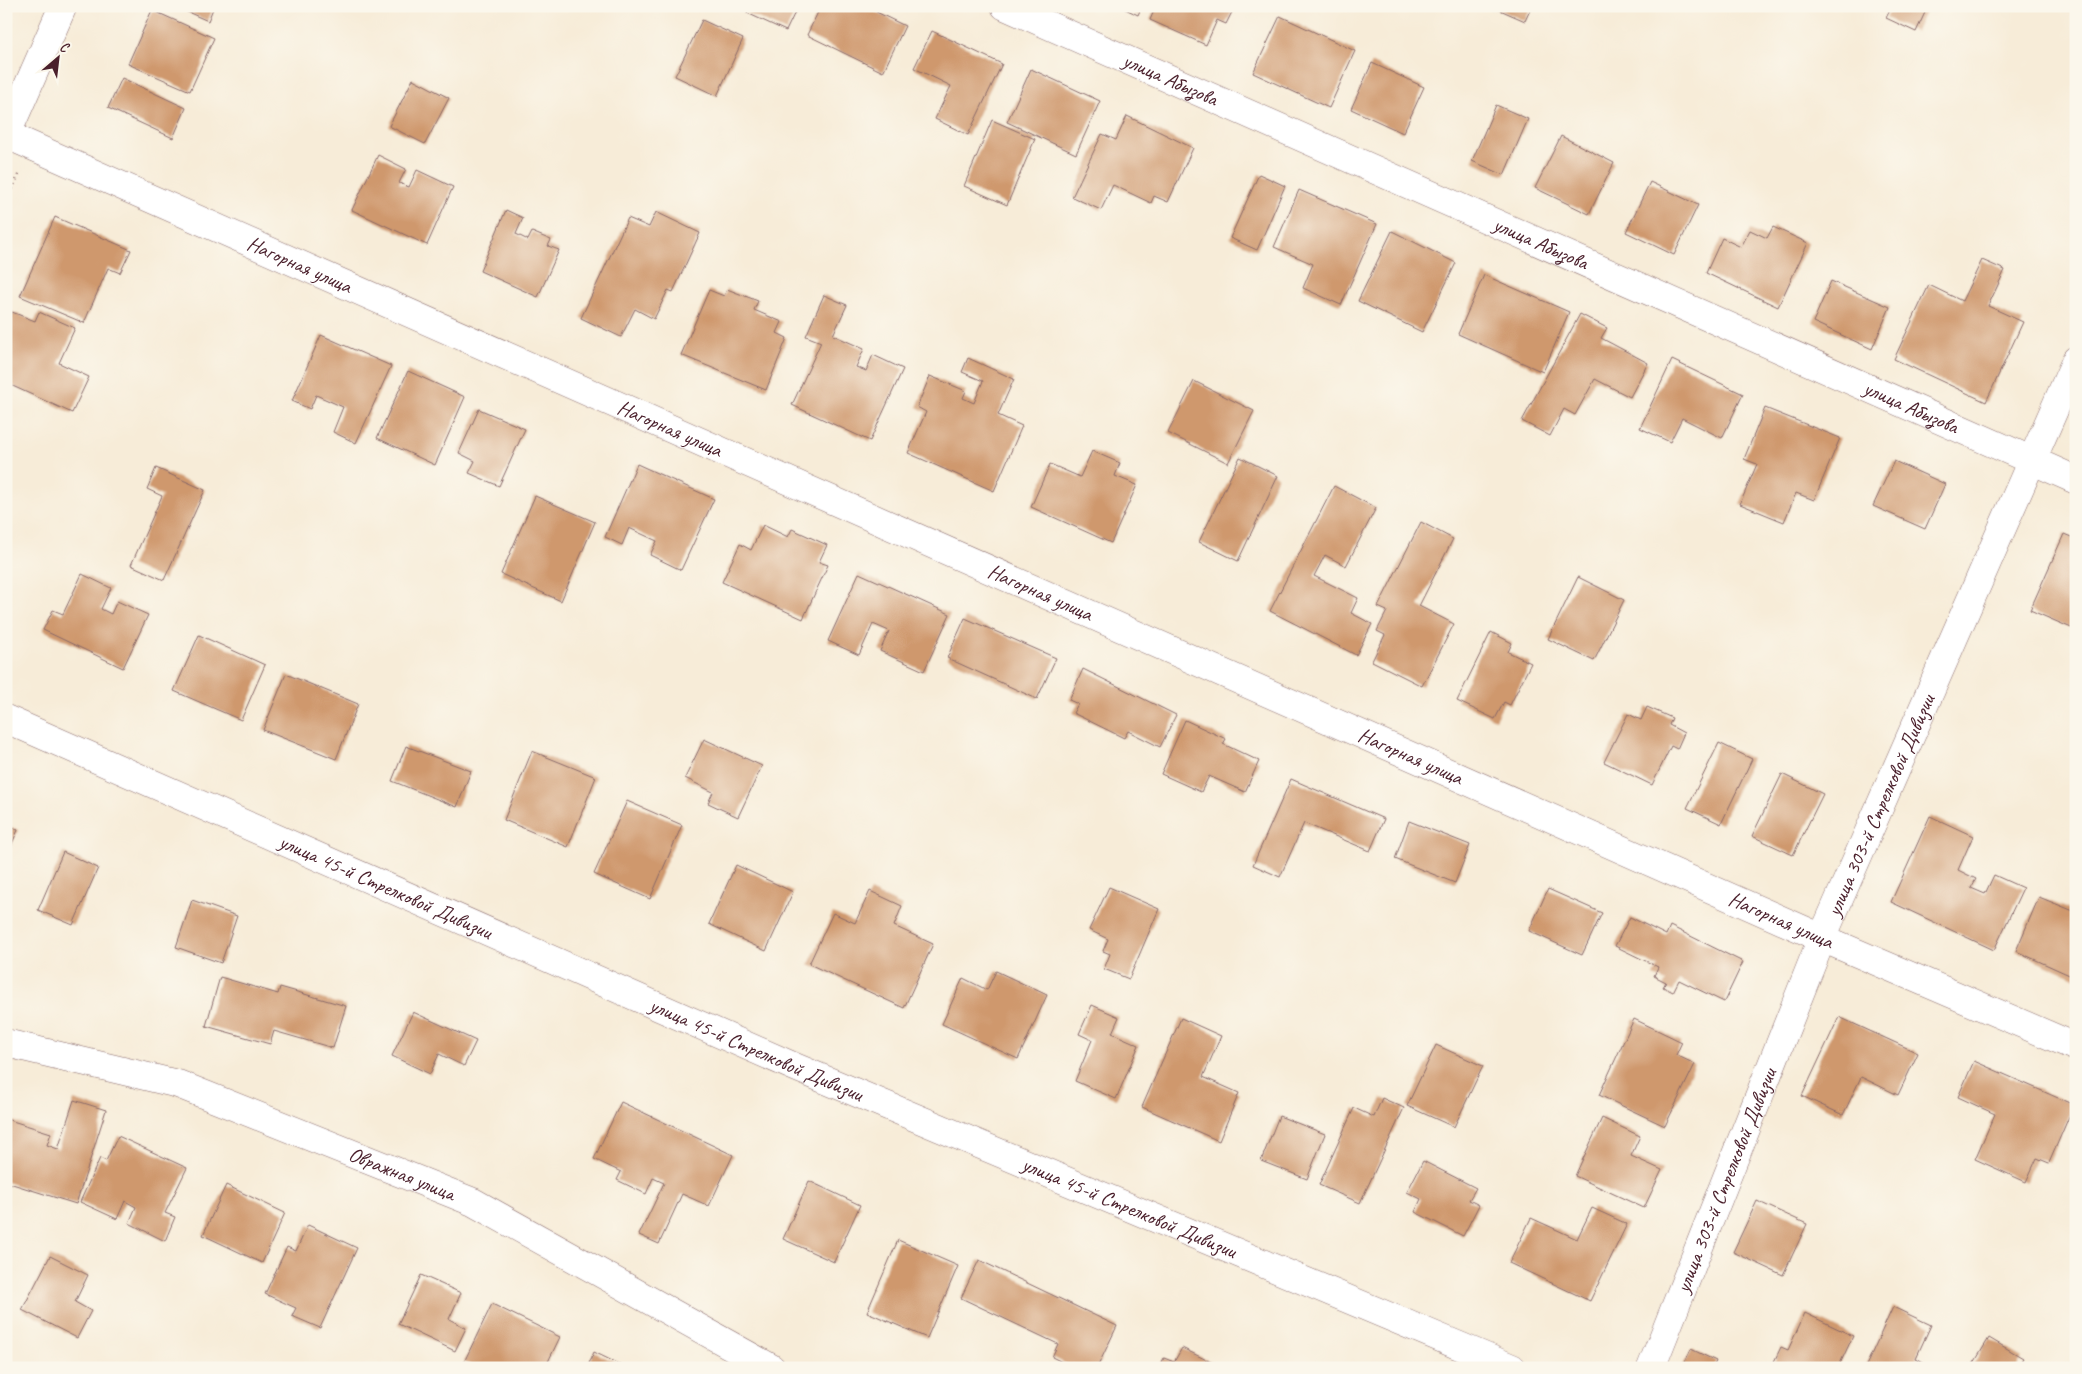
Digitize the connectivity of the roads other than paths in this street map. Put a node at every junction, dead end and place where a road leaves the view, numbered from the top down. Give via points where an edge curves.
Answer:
1 (63, 6) edge
2 (1006, 6) edge
3 (6, 135) edge
4 (2076, 360) edge
5 (2032, 461) junction
6 (2076, 480) edge
7 (6, 719) edge
8 (1822, 938) junction
9 (6, 1043) edge
10 (2076, 1048) edge
11 (771, 1368) edge
12 (1512, 1368) edge
13 (1651, 1368) edge

1 - 3 street
2 - 5 street, улица Абызова
3 - 8 street, Нагорная улица
4 - 5 street, улица 303-й Стрелковой Дивизии
5 - 6 street, улица Абызова
5 - 8 street, улица 303-й Стрелковой Дивизии
7 - 12 street, улица 45-й Стрелковой Дивизии via 795,1067
8 - 10 street, Нагорная улица
8 - 13 street, улица 303-й Стрелковой Дивизии
9 - 11 street, Овражная улица via 178,1084 473,1202

